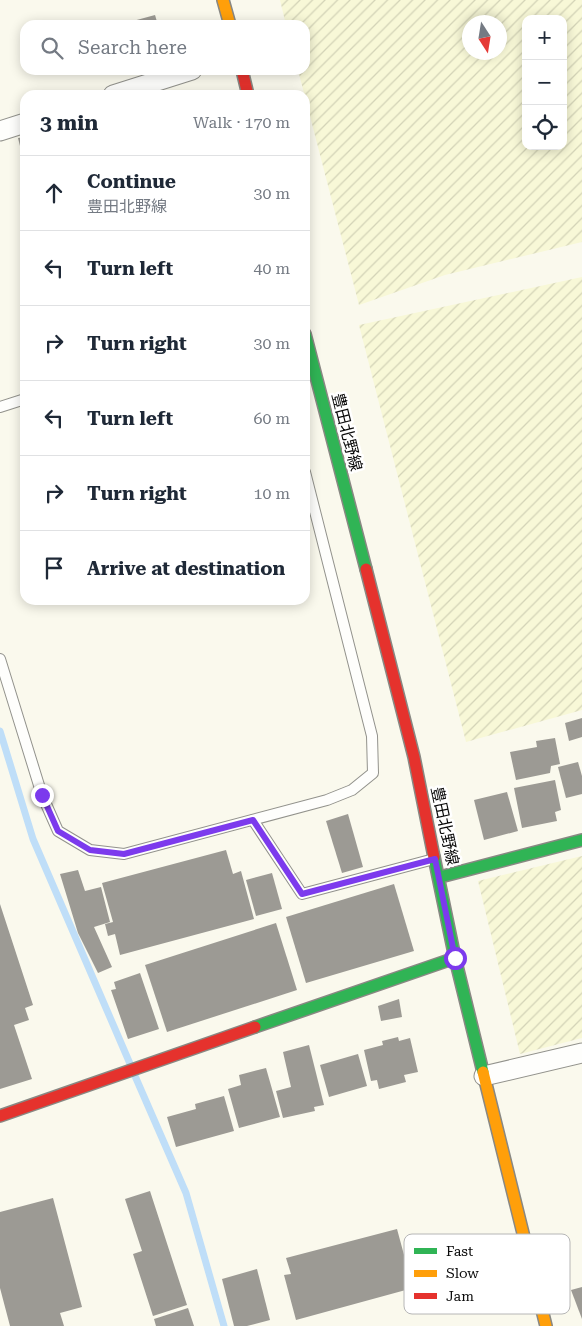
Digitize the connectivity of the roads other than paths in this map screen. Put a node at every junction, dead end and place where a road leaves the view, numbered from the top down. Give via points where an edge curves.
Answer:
1 (223, 0) edge
2 (229, 20) edge
3 (176, 75) edge
4 (243, 75) edge
5 (129, 90) edge
6 (247, 90) edge
7 (20, 125) edge
8 (0, 131) edge
9 (310, 354) edge
10 (20, 401) edge
11 (0, 407) edge
12 (310, 492) edge
13 (0, 659) edge
14 (253, 820) junction
15 (582, 840) edge
16 (435, 859) junction
17 (440, 877) junction
18 (455, 958) junction
19 (582, 1053) edge
20 (484, 1076) junction
21 (0, 1116) edge
22 (523, 1234) edge

1 - 2 main road
3 - 5 street
4 - 6 main road
7 - 8 street
9 - 16 main road, 豊田北野線 via 411,748
10 - 11 lane
12 - 14 lane via 372,736 373,773 352,790 327,800
13 - 14 lane via 42,795 58,831 90,850 124,854
14 - 16 lane via 302,894
15 - 17 main road
16 - 17 main road, 豊田北野線
17 - 18 main road, 豊田北野線
18 - 20 main road, 豊田北野線
18 - 21 main road
19 - 20 street
20 - 22 main road, 豊田北野線

